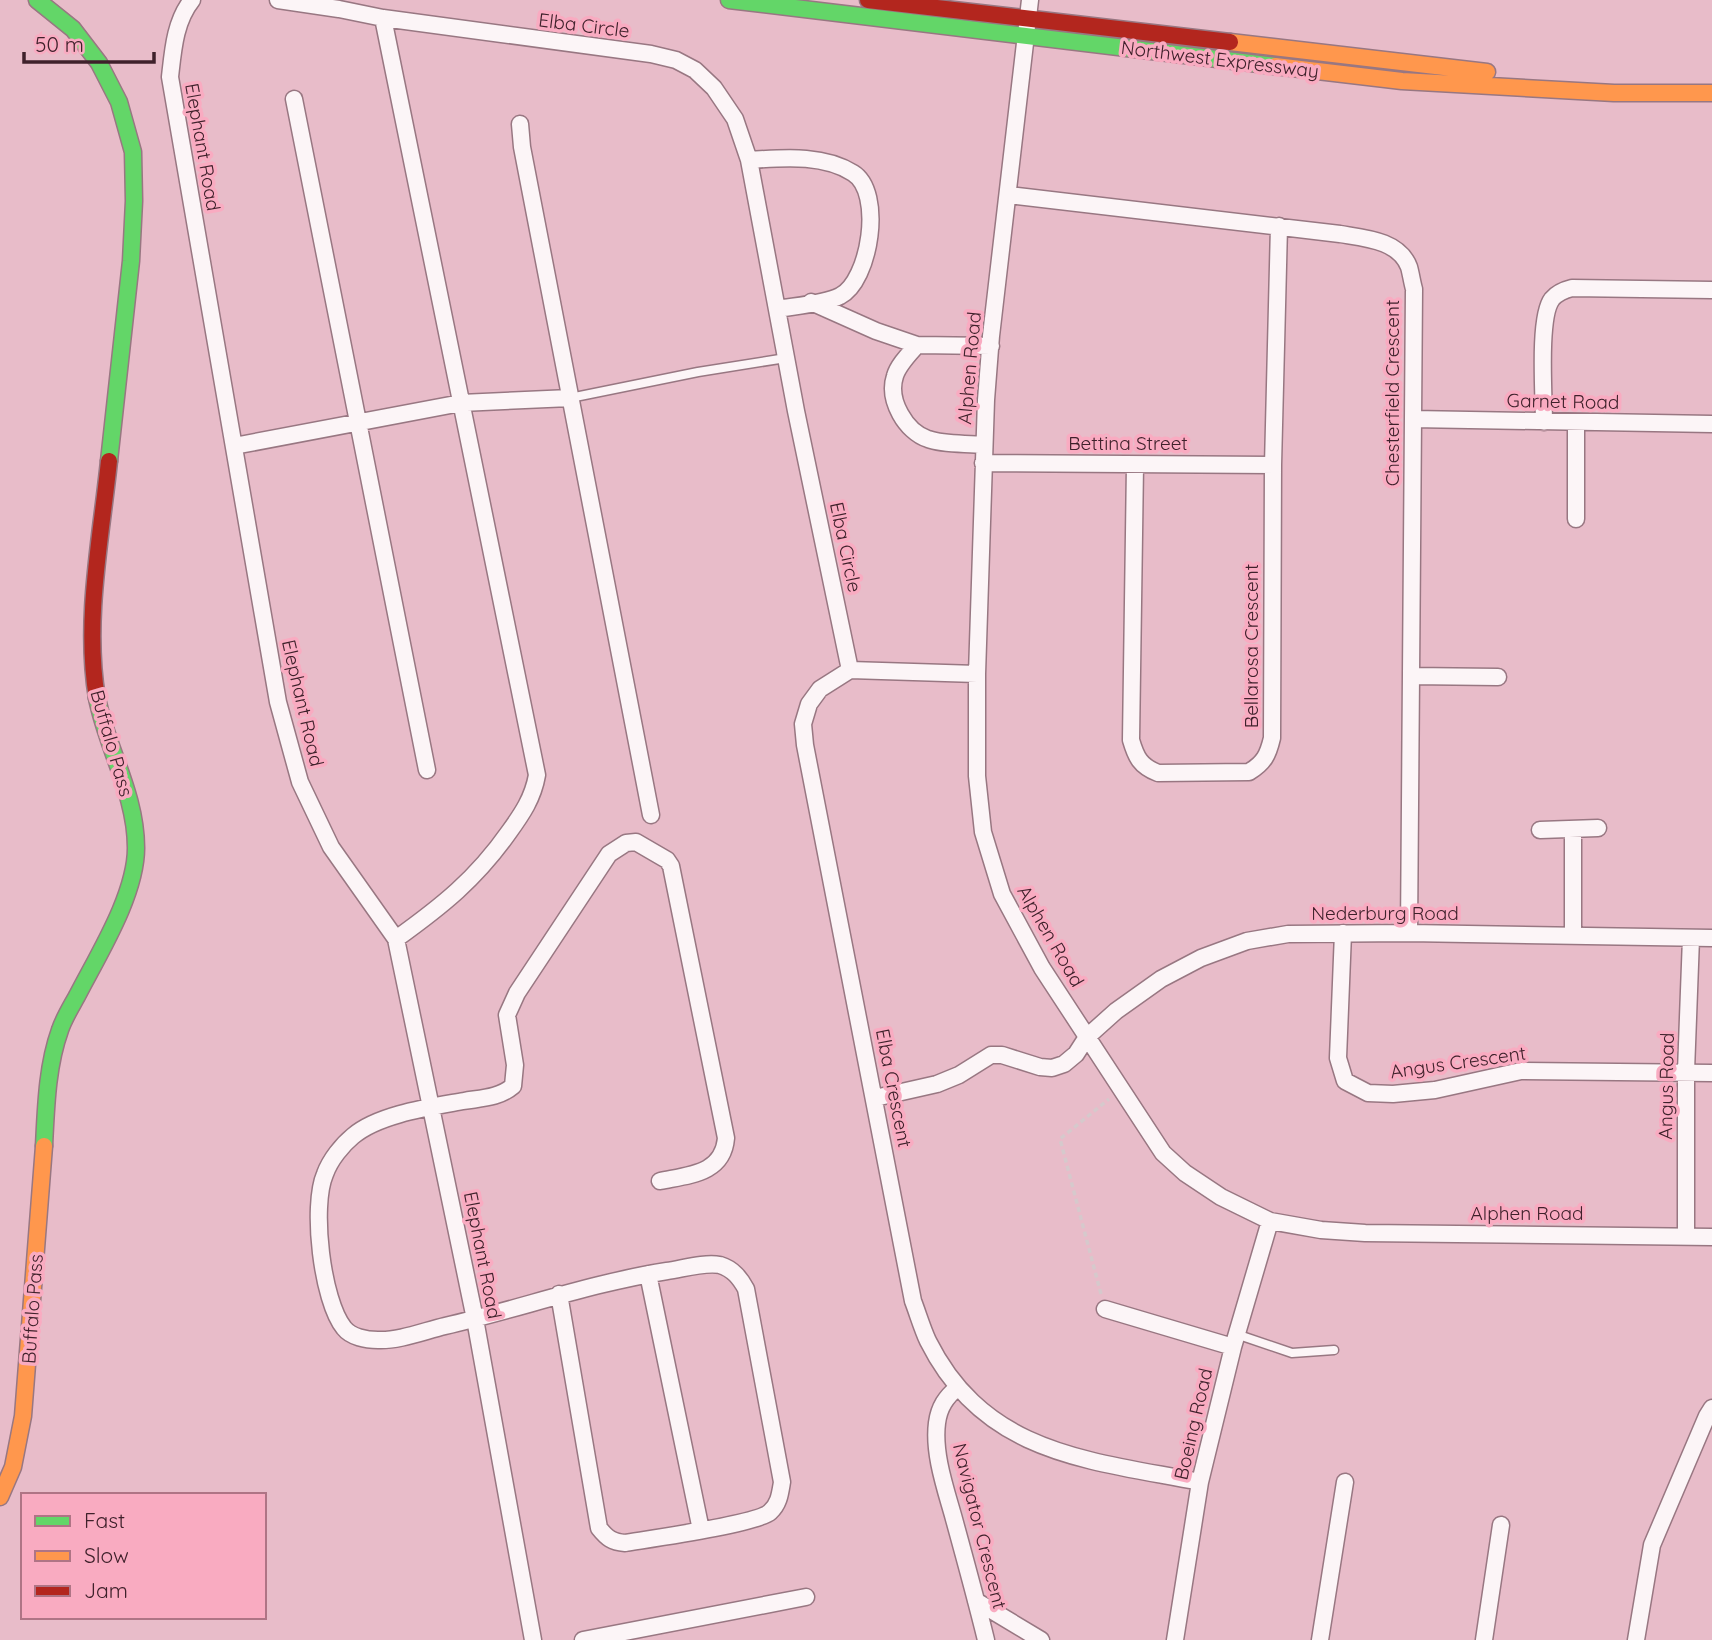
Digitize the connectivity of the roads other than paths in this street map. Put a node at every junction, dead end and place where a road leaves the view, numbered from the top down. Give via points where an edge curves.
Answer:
1 (37, 0) edge
2 (192, 0) edge
3 (278, 0) edge
4 (729, 0) edge
5 (868, 0) edge
6 (1030, 0) edge
7 (383, 18) junction
8 (1029, 19) junction
9 (1027, 37) junction
10 (1712, 77) edge
11 (1712, 93) edge
12 (294, 99) dead end
13 (520, 124) dead end
14 (749, 160) junction
15 (1009, 195) junction
16 (1279, 226) junction
17 (1712, 290) edge
18 (811, 302) junction
19 (777, 309) junction
20 (917, 345) junction
21 (990, 346) junction
22 (786, 358) junction
23 (570, 398) junction
24 (461, 403) junction
25 (1413, 419) junction
26 (1544, 422) junction
27 (1576, 422) junction
28 (358, 423) junction
29 (1712, 424) edge
30 (983, 445) junction
31 (234, 446) junction
32 (982, 463) junction
33 (1135, 465) junction
34 (1273, 465) junction
35 (1576, 519) dead end
36 (850, 670) junction
37 (977, 674) junction
38 (1411, 676) junction
39 (1498, 677) dead end
40 (427, 770) dead end
41 (650, 815) dead end
42 (1598, 828) dead end
43 (1573, 829) junction
44 (1540, 830) dead end
45 (1343, 933) junction
46 (1409, 933) junction
47 (1573, 934) junction
48 (1691, 938) junction
49 (1712, 938) edge
50 (396, 939) junction
51 (1087, 1037) junction
52 (1686, 1072) junction
53 (1712, 1073) edge
54 (875, 1098) junction
55 (431, 1107) junction
56 (660, 1181) dead end
57 (1270, 1221) junction
58 (1686, 1236) junction
59 (1712, 1237) edge
60 (648, 1274) junction
61 (559, 1294) junction
62 (1105, 1309) road end
63 (475, 1319) junction
64 (1234, 1341) junction
65 (1334, 1350) dead end
66 (958, 1387) junction
67 (1712, 1408) edge
68 (1200, 1482) junction
69 (1345, 1482) dead end
70 (0, 1497) edge
71 (1501, 1525) dead end
72 (701, 1530) junction
73 (806, 1597) dead end
74 (976, 1601) junction
75 (533, 1640) edge
76 (583, 1640) edge
77 (986, 1640) edge
78 (1041, 1640) edge
79 (1175, 1640) edge
80 (1320, 1640) edge
81 (1484, 1640) edge
82 (1636, 1640) edge

1 - 70 main road, Buffalo Pass via 73,29 99,63 119,102 133,152 131,261 93,609 94,679 102,724 121,770 136,850 128,889 60,1029 49,1074 23,1416 13,1467
2 - 31 street, Elephant Road via 178,27 170,77
3 - 7 street, Elba Circle
4 - 9 main road, Northwest Expressway
5 - 8 main road, Northwest Expressway
6 - 8 street, Alphen Road
7 - 14 street, Elba Circle via 676,60 714,88 735,119
7 - 24 street
8 - 9 street, Alphen Road
8 - 10 main road, Northwest Expressway via 1531,76
9 - 11 main road, Northwest Expressway via 1402,81 1614,93
9 - 15 street, Alphen Road
12 - 28 street
13 - 23 street
14 - 18 street via 827,162 856,174 867,189 871,210 861,270 852,288 838,297
14 - 19 street, Elba Circle
15 - 16 street, Chesterfield Crescent
15 - 21 street, Alphen Road
16 - 25 street, Chesterfield Crescent via 1378,241 1409,265
16 - 34 street, Bellarosa Crescent
17 - 26 street via 1572,288 1552,299 1544,325
18 - 19 street
18 - 20 street
19 - 22 street, Elba Circle
20 - 21 street
20 - 30 street via 894,376 894,400 907,424 930,440
21 - 30 street, Alphen Road
22 - 23 lane
22 - 36 street, Elba Circle
23 - 24 street
23 - 41 street
24 - 28 street
24 - 50 street via 537,775 526,807 488,861 443,905
25 - 26 street, Garnet Road
25 - 38 street, Chesterfield Crescent
26 - 27 street, Garnet Road
27 - 29 street, Garnet Road
27 - 35 street
28 - 31 street
28 - 40 street
30 - 32 street, Alphen Road
31 - 50 street, Elephant Road via 278,702 300,782 331,847
32 - 33 street, Bettina Street
32 - 37 street, Alphen Road
33 - 34 street, Bettina Street
33 - 34 street, Bellarosa Crescent via 1131,740 1145,768 1158,773 1248,772 1268,754 1272,738
36 - 37 street
36 - 54 street, Elba Crescent via 820,690 809,704 803,724
37 - 51 street, Alphen Road via 983,832 1002,894
38 - 39 street
38 - 46 street, Chesterfield Crescent
42 - 43 street
43 - 44 street
43 - 47 street
45 - 46 street, Nederburg Road
45 - 51 street, Nederburg Road via 1288,934 1247,941 1201,958 1161,979
45 - 52 street, Angus Crescent via 1338,1058 1346,1081 1368,1093 1435,1090 1521,1071
46 - 47 street, Nederburg Road
47 - 48 street, Nederburg Road
48 - 49 street, Nederburg Road
48 - 52 street, Angus Road
50 - 55 street, Elephant Road
51 - 54 street, Nederburg Road via 1076,1054 1052,1068 992,1055 937,1084
51 - 57 street, Alphen Road via 1163,1153 1221,1197
52 - 53 street, Angus Crescent
52 - 58 street, Angus Road
54 - 66 street, Elba Crescent via 913,1301 928,1341
55 - 56 street via 499,1095 513,1086 508,1015 517,993 609,854 636,842 671,866 726,1138 721,1156 709,1169
55 - 63 street, Elephant Road
55 - 63 street via 374,1123 354,1135 325,1173 318,1197 318,1224 325,1278 333,1312 345,1331 364,1339 382,1340
57 - 58 street, Alphen Road via 1365,1233
57 - 64 street, Boeing Road
58 - 59 street, Alphen Road
60 - 61 street
60 - 72 street
60 - 72 street via 719,1265 737,1274 746,1289 782,1482 778,1503 768,1514
61 - 63 street
61 - 72 street via 599,1528 606,1538 625,1543
62 - 64 street
63 - 75 street, Elephant Road
64 - 65 lane via 1292,1353
64 - 68 street, Boeing Road
66 - 68 street, Elba Crescent via 999,1425 1030,1442 1061,1454
66 - 74 street, Navigator Crescent via 940,1408 936,1425 944,1483
67 - 82 street via 1652,1545
68 - 79 street, Boeing Road
69 - 80 street
71 - 81 street
73 - 76 street
74 - 77 street, Navigator Crescent
74 - 78 street

